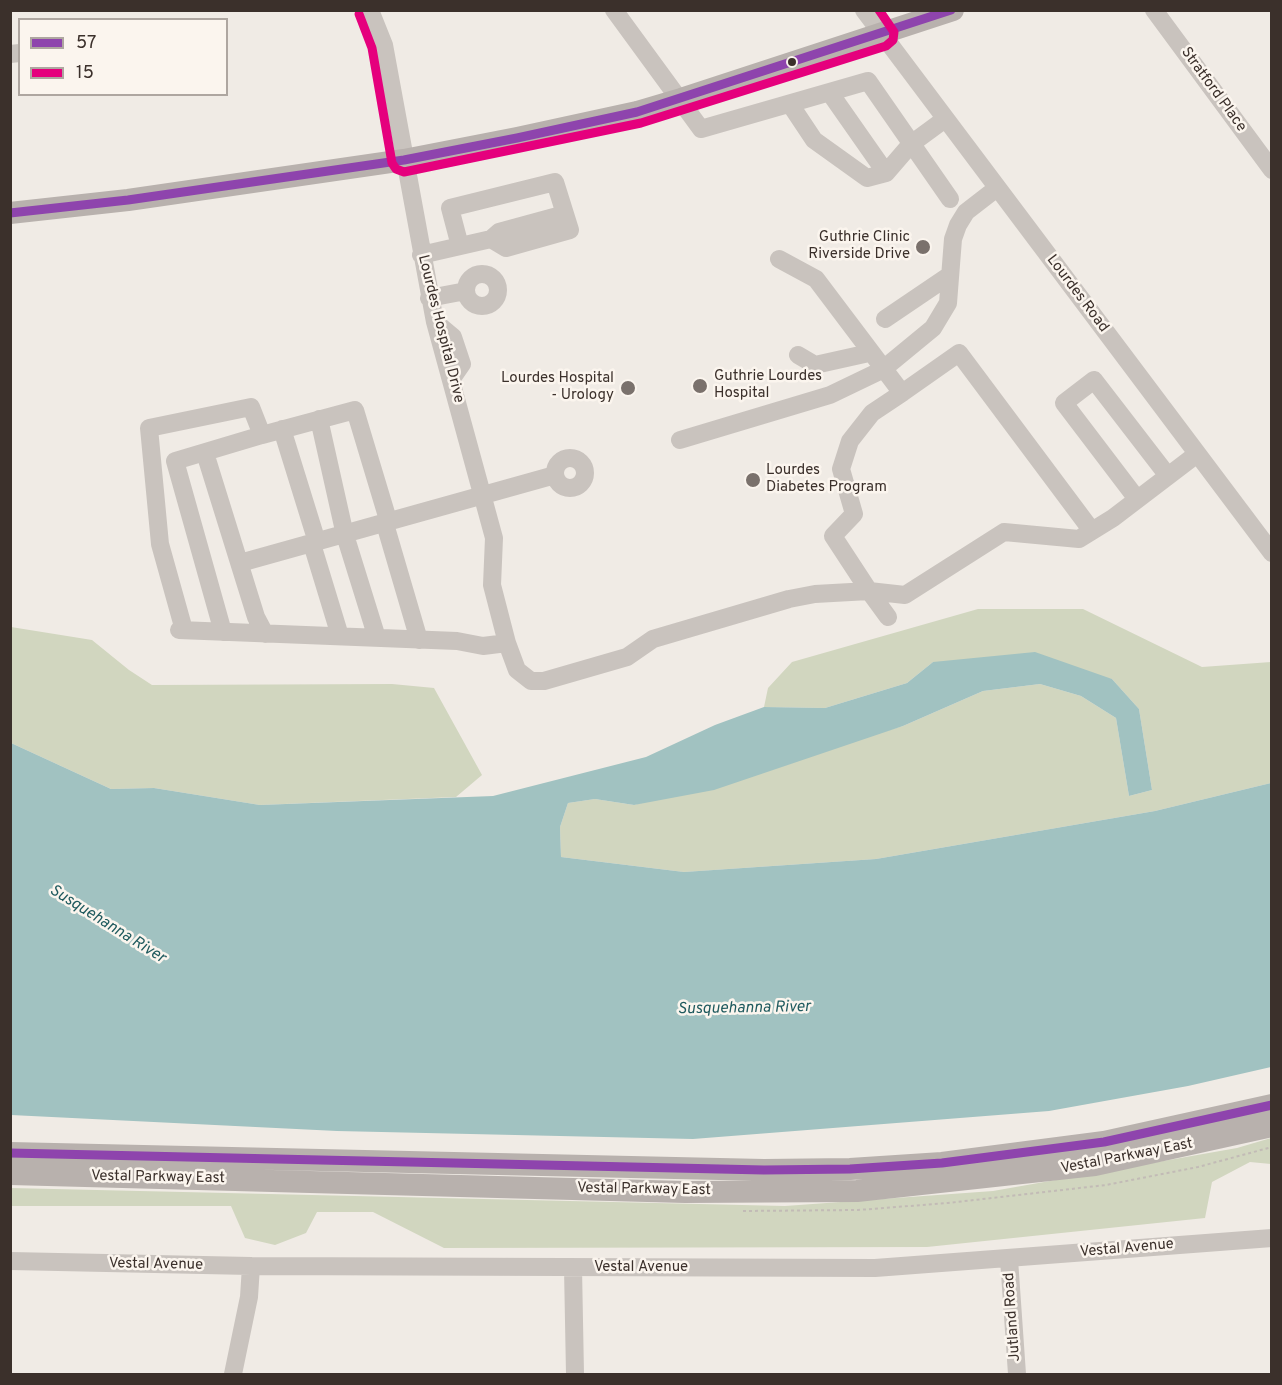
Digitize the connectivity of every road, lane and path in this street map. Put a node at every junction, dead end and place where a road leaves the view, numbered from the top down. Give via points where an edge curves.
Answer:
1 (370, 10) edge
2 (614, 10) edge
3 (864, 10) edge
4 (953, 10) edge
5 (1154, 10) edge
6 (882, 35) junction
7 (830, 93) junction
8 (681, 99) junction
9 (789, 105) junction
10 (945, 118) junction
11 (911, 144) junction
12 (405, 160) junction
13 (1272, 170) edge
14 (886, 172) junction
15 (997, 188) junction
16 (950, 200) dead end
17 (10, 213) edge
18 (460, 246) junction
19 (421, 255) junction
20 (779, 259) dead end
21 (950, 275) junction
22 (466, 291) dead end
23 (429, 298) junction
24 (885, 320) dead end
25 (869, 352) junction
26 (798, 355) dead end
27 (882, 370) junction
28 (902, 393) junction
29 (318, 419) junction
30 (282, 429) junction
31 (262, 435) junction
32 (680, 441) dead end
33 (205, 453) junction
34 (1197, 454) junction
35 (175, 461) junction
36 (152, 465) junction
37 (555, 476) dead end
38 (1168, 476) junction
39 (484, 497) junction
40 (1137, 499) junction
41 (387, 523) junction
42 (1092, 531) junction
43 (345, 535) junction
44 (314, 543) junction
45 (1272, 553) edge
46 (240, 563) junction
47 (869, 591) junction
48 (888, 617) dead end
49 (223, 632) junction
50 (265, 634) junction
51 (340, 636) junction
52 (377, 638) junction
53 (419, 640) junction
54 (507, 643) junction
55 (1272, 1105) edge
56 (1272, 1126) edge
57 (10, 1153) edge
58 (10, 1174) edge
59 (1272, 1238) edge
60 (1009, 1259) junction
61 (10, 1261) edge
62 (251, 1266) junction
63 (573, 1268) junction
64 (233, 1374) edge
65 (575, 1374) edge
66 (1017, 1374) edge

1 - 12 street, Lourdes Hospital Drive via 384,45
2 - 8 street
3 - 6 street, Lourdes Road
4 - 6 main road
5 - 13 street, Stratford Place
6 - 8 main road
6 - 10 street, Lourdes Road
7 - 9 street
7 - 11 street via 867,81
7 - 14 street
8 - 9 street via 700,129
8 - 12 main road via 561,129
9 - 14 street via 814,140 863,176 872,178
10 - 11 street
10 - 15 street, Lourdes Road
11 - 14 street
11 - 16 street
12 - 17 main road
12 - 19 street, Lourdes Hospital Drive
15 - 21 street via 966,212 958,225
15 - 34 street, Lourdes Road
18 - 18 street via 565,214 555,182 450,208
18 - 19 street
19 - 23 street, Lourdes Hospital Drive
20 - 25 street via 816,279
21 - 24 street
21 - 27 street via 948,303 933,328
22 - 23 street
23 - 39 street, Lourdes Hospital Drive
25 - 26 street via 815,365
25 - 27 street
27 - 28 street
27 - 32 street via 830,395
28 - 42 street via 959,353
28 - 47 street via 872,413 850,441 841,469 854,514 833,536
29 - 30 street
29 - 41 street via 355,410
29 - 43 street
30 - 31 street
30 - 44 street
31 - 33 street
31 - 36 street via 251,407 149,428
33 - 35 street
33 - 46 street
34 - 38 street
34 - 45 street, Lourdes Road
35 - 36 street
35 - 49 street
36 - 49 street via 160,544 181,630
37 - 39 street
38 - 40 street
38 - 40 street via 1094,380 1064,403
39 - 41 street
39 - 54 street, Lourdes Hospital Drive via 495,548 492,585
40 - 42 street
41 - 43 street
41 - 53 street
42 - 47 street via 1079,539 1004,532 905,595
43 - 44 street
43 - 52 street
44 - 46 street
44 - 51 street
46 - 50 street
47 - 48 street
47 - 54 street, Lourdes Hospital Drive via 815,594 779,602 653,639 627,657 584,663 544,681 531,681 517,670
49 - 50 street
50 - 51 street
51 - 52 street
52 - 53 street
53 - 54 street via 483,646
55 - 57 main road, Vestal Parkway East via 1094,1143 942,1163 850,1168 752,1170
56 - 58 main road, Vestal Parkway East via 1095,1165 857,1191 685,1192
59 - 60 street, Vestal Avenue
60 - 63 street, Vestal Avenue via 875,1268
60 - 66 street, Jutland Road
61 - 62 street, Vestal Avenue
62 - 63 street, Vestal Avenue
62 - 64 street via 249,1297
63 - 65 street

